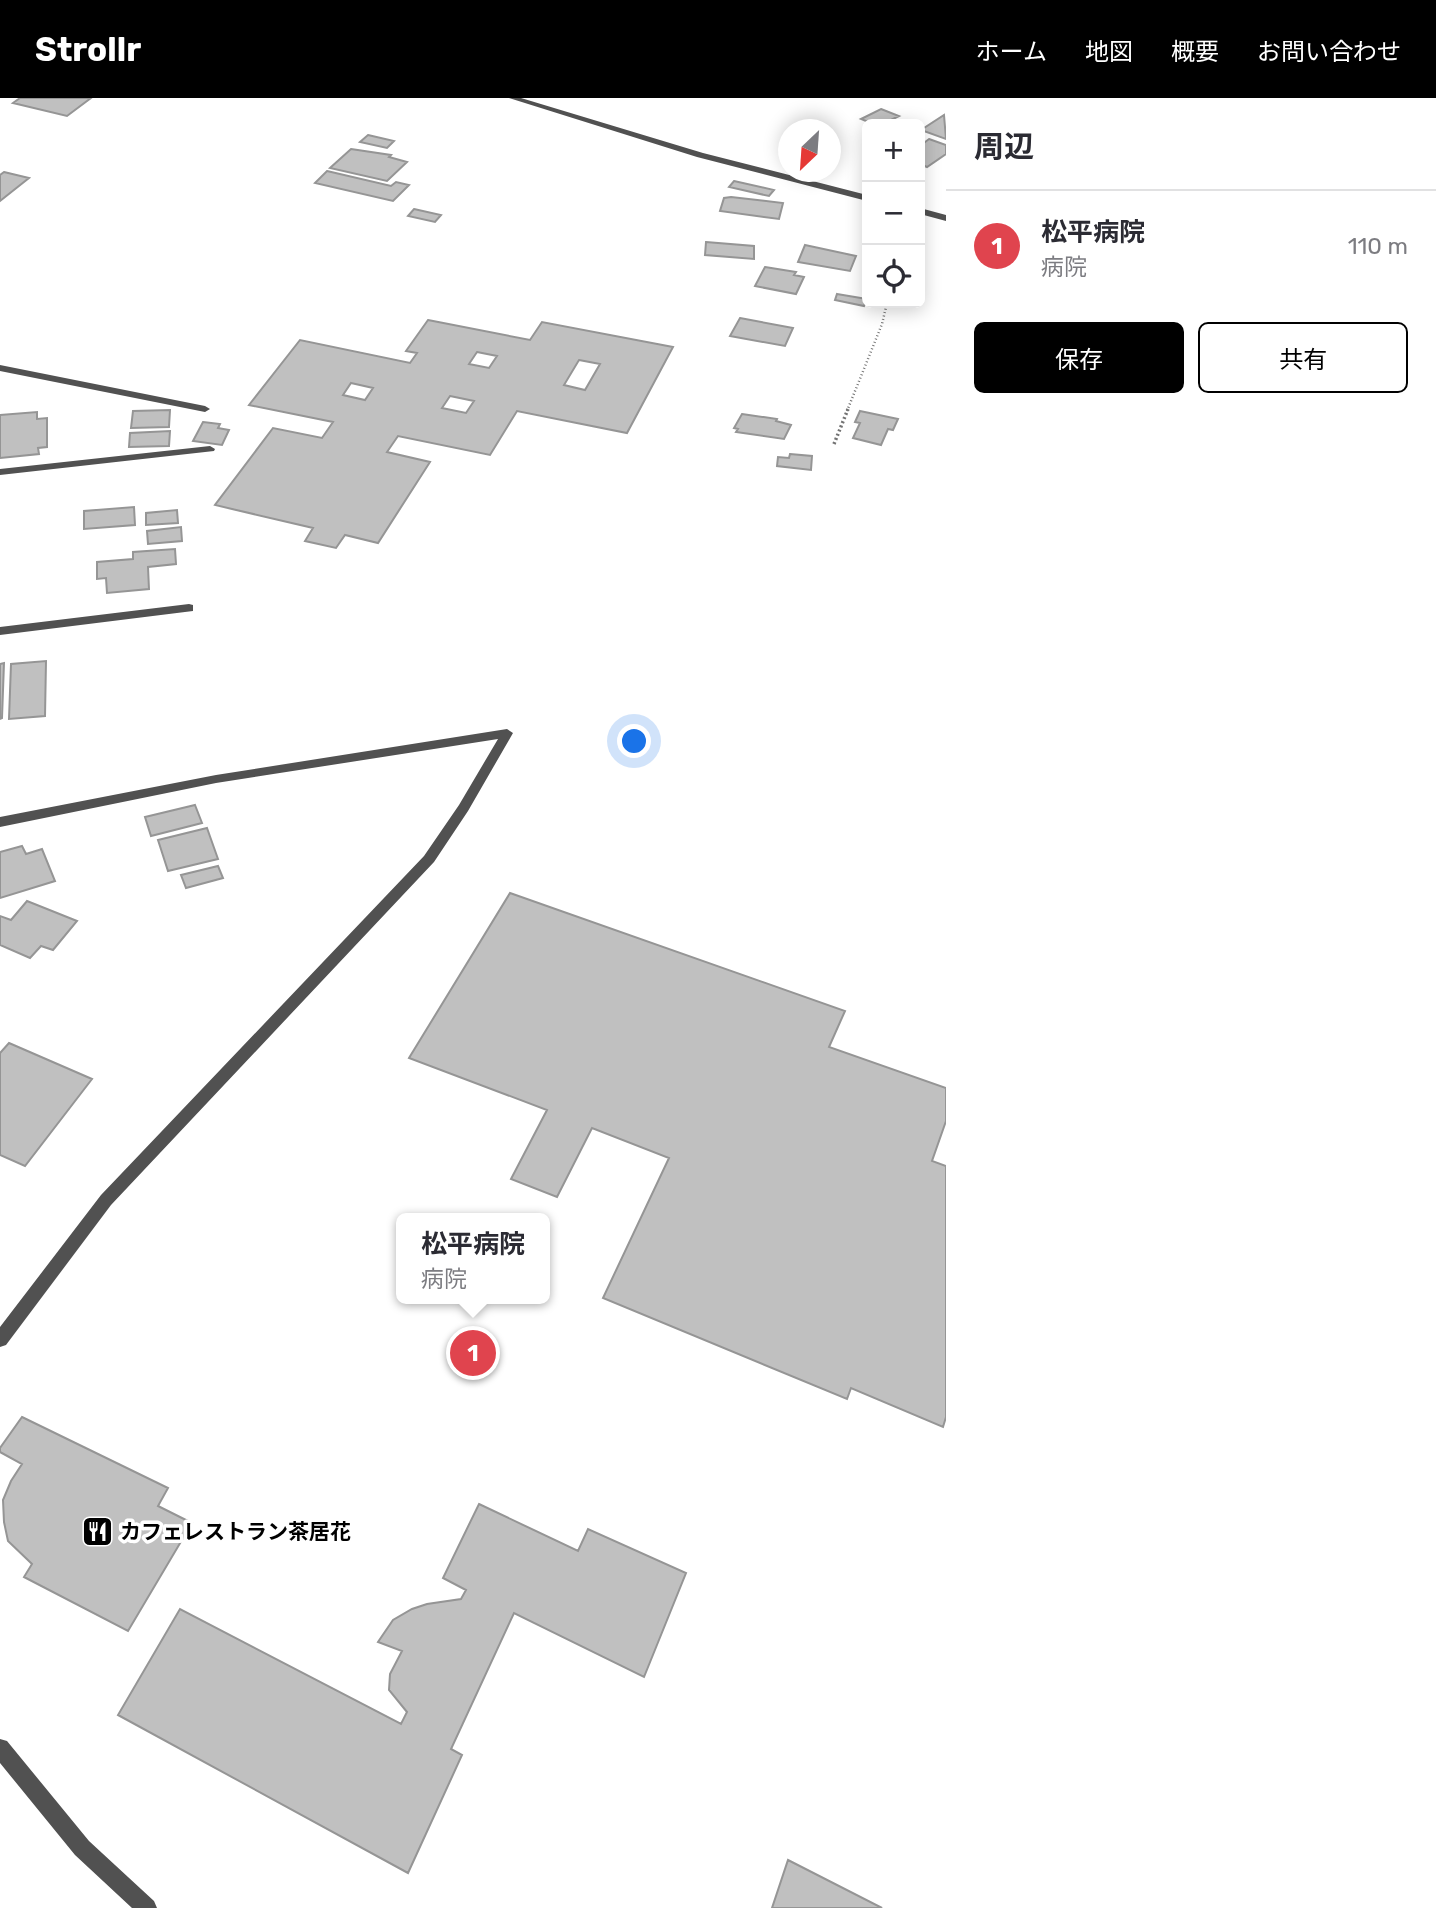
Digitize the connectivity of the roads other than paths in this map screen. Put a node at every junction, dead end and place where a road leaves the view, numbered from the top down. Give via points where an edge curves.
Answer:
1 (513, 98) edge
2 (862, 197) edge
3 (925, 212) edge
4 (946, 218) edge
5 (0, 368) edge
6 (205, 409) dead end
7 (210, 449) dead end
8 (0, 471) edge
9 (189, 608) dead end
10 (0, 631) edge
11 (0, 822) edge
12 (0, 1340) edge
13 (0, 1748) edge
14 (147, 1908) edge

1 - 2 street via 700,155
3 - 4 street
5 - 6 street
7 - 8 street
9 - 10 street
11 - 12 street via 216,779 507,733 429,859 106,1200
13 - 14 street via 82,1848

